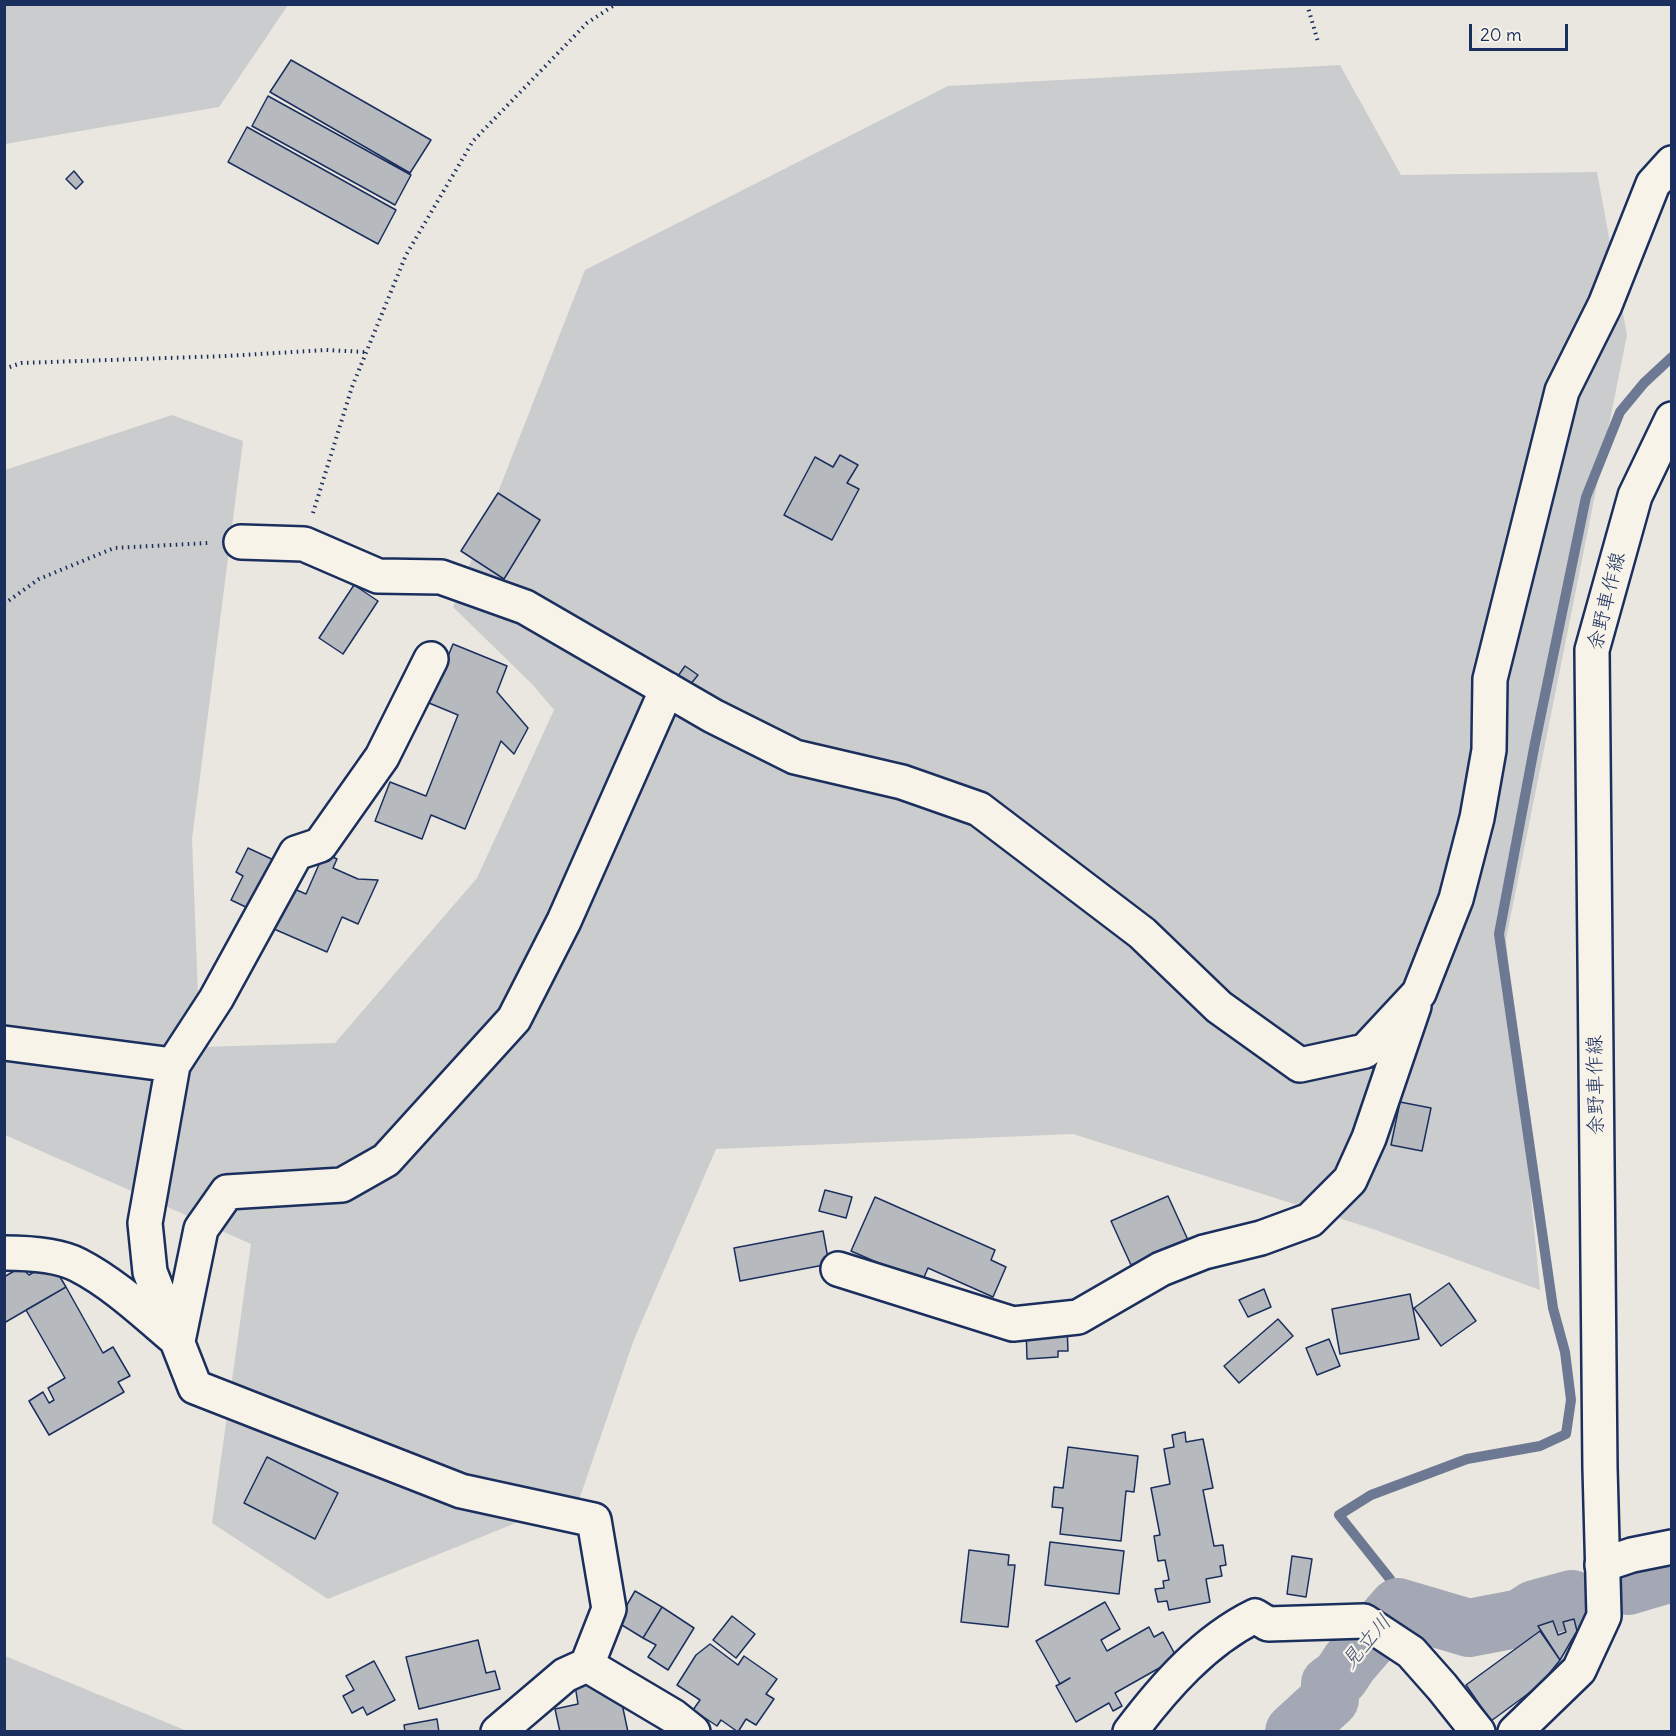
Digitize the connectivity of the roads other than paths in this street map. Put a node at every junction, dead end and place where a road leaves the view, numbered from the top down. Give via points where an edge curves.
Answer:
1 (1671, 163) edge
2 (1671, 419) edge
3 (241, 542) road end
4 (431, 658) dead end
5 (668, 689) junction
6 (1419, 993) junction
7 (4, 1043) edge
8 (174, 1065) junction
9 (4, 1253) edge
10 (838, 1269) dead end
11 (178, 1341) junction
12 (1671, 1547) edge
13 (1602, 1565) junction
14 (587, 1665) junction
15 (1526, 1728) edge
16 (498, 1731) edge
17 (693, 1731) edge
18 (1130, 1731) edge
19 (1478, 1731) edge

1 - 6 street via 1653,184 1605,305 1562,392 1490,679 1489,750 1477,818 1456,899
2 - 13 street, 余野車作線 via 1635,496 1593,650
3 - 5 street via 304,544 378,576 441,577 525,607
4 - 8 street via 382,757 320,845 296,853 216,999
5 - 6 street via 795,757 902,782 979,809 1142,933 1219,1007 1300,1065 1365,1051
5 - 11 street via 564,921 514,1019 386,1160 342,1185 227,1192 201,1229
6 - 10 street via 1369,1138 1350,1180 1310,1221 1161,1269 1078,1317 1024,1323 1013,1324
7 - 8 street
8 - 11 street via 145,1223 150,1272
9 - 11 street via 30,1253 76,1264 124,1295
11 - 14 street via 195,1387 461,1491 594,1520 609,1609
12 - 13 street
13 - 15 street, 余野車作線 via 1604,1616 1579,1670
14 - 16 street via 565,1675
14 - 17 street
18 - 19 street via 1184,1669 1231,1628 1255,1616 1268,1624 1377,1629 1411,1652

